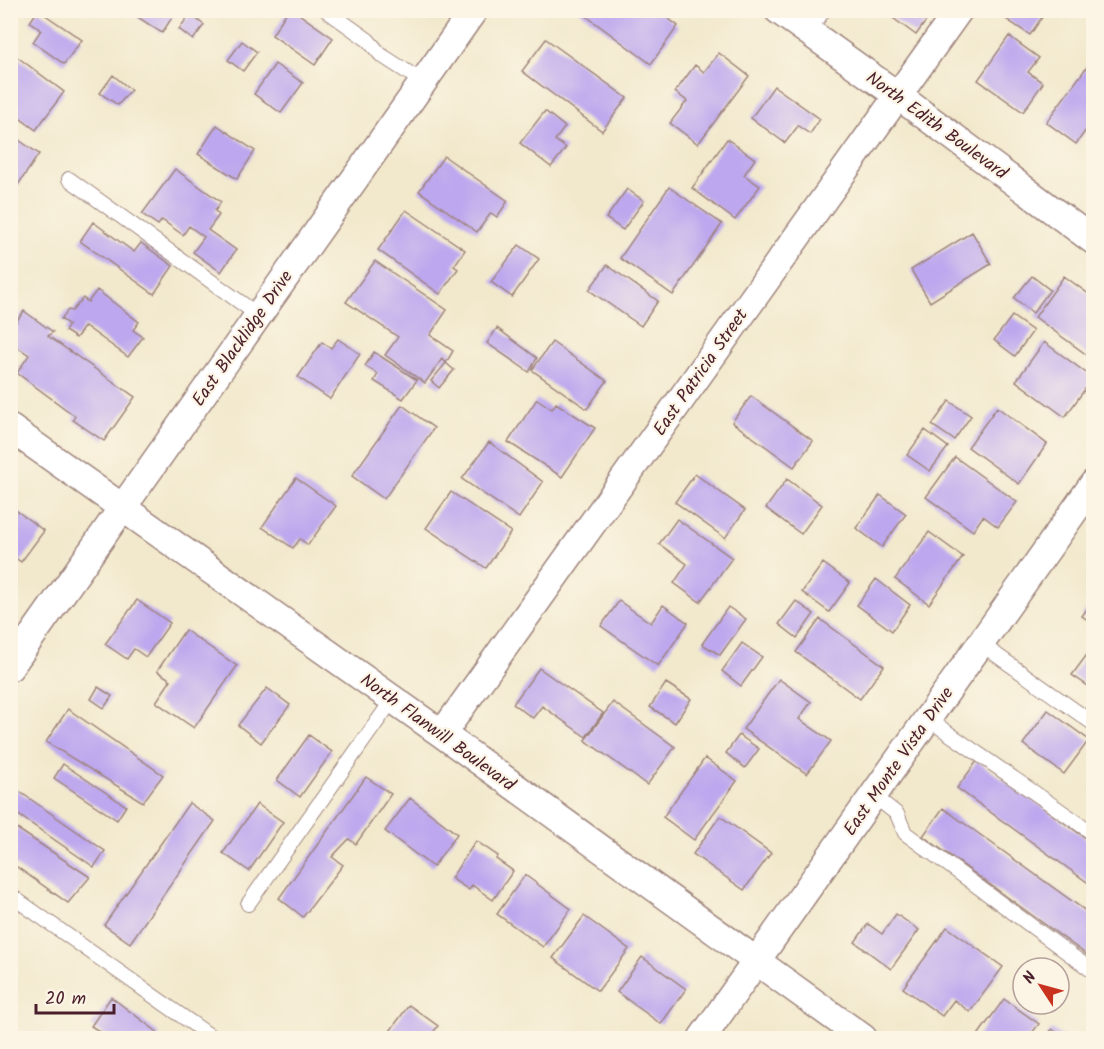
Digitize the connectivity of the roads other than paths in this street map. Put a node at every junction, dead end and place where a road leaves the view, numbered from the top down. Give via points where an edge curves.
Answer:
1 (326, 10) edge
2 (474, 10) edge
3 (778, 10) edge
4 (824, 10) edge
5 (959, 10) edge
6 (808, 32) junction
7 (423, 82) junction
8 (897, 95) junction
9 (69, 179) dead end
10 (1094, 242) edge
11 (258, 315) junction
12 (10, 428) edge
13 (1094, 483) edge
14 (122, 508) junction
15 (981, 644) junction
16 (10, 667) edge
17 (393, 699) junction
18 (928, 719) junction
19 (1094, 724) edge
20 (442, 734) junction
21 (874, 796) junction
22 (1094, 834) edge
23 (10, 895) edge
24 (248, 904) dead end
25 (757, 962) junction
26 (1094, 972) edge
27 (213, 1038) edge
28 (702, 1038) edge
29 (863, 1038) edge

1 - 7 lane via 368,40 381,55
2 - 7 street, East Blacklidge Drive
3 - 6 street, North Edith Boulevard
4 - 6 lane
5 - 8 street, East Patricia Street
6 - 8 street, North Edith Boulevard
7 - 11 street, East Blacklidge Drive
8 - 10 street, North Edith Boulevard
8 - 20 street, East Patricia Street
9 - 11 lane
11 - 14 street, East Blacklidge Drive
12 - 14 street, North Flanwill Boulevard
13 - 15 street, East Monte Vista Drive
14 - 16 street, East Blacklidge Drive
14 - 17 street, North Flanwill Boulevard
15 - 18 street, East Monte Vista Drive
15 - 19 lane
17 - 20 street, North Flanwill Boulevard
17 - 24 lane
18 - 21 street, East Monte Vista Drive
18 - 22 lane
20 - 25 street, North Flanwill Boulevard
21 - 25 street, East Monte Vista Drive
21 - 26 lane via 897,814 905,833
23 - 27 lane
25 - 28 street, East Monte Vista Drive
25 - 29 street, North Flanwill Boulevard

